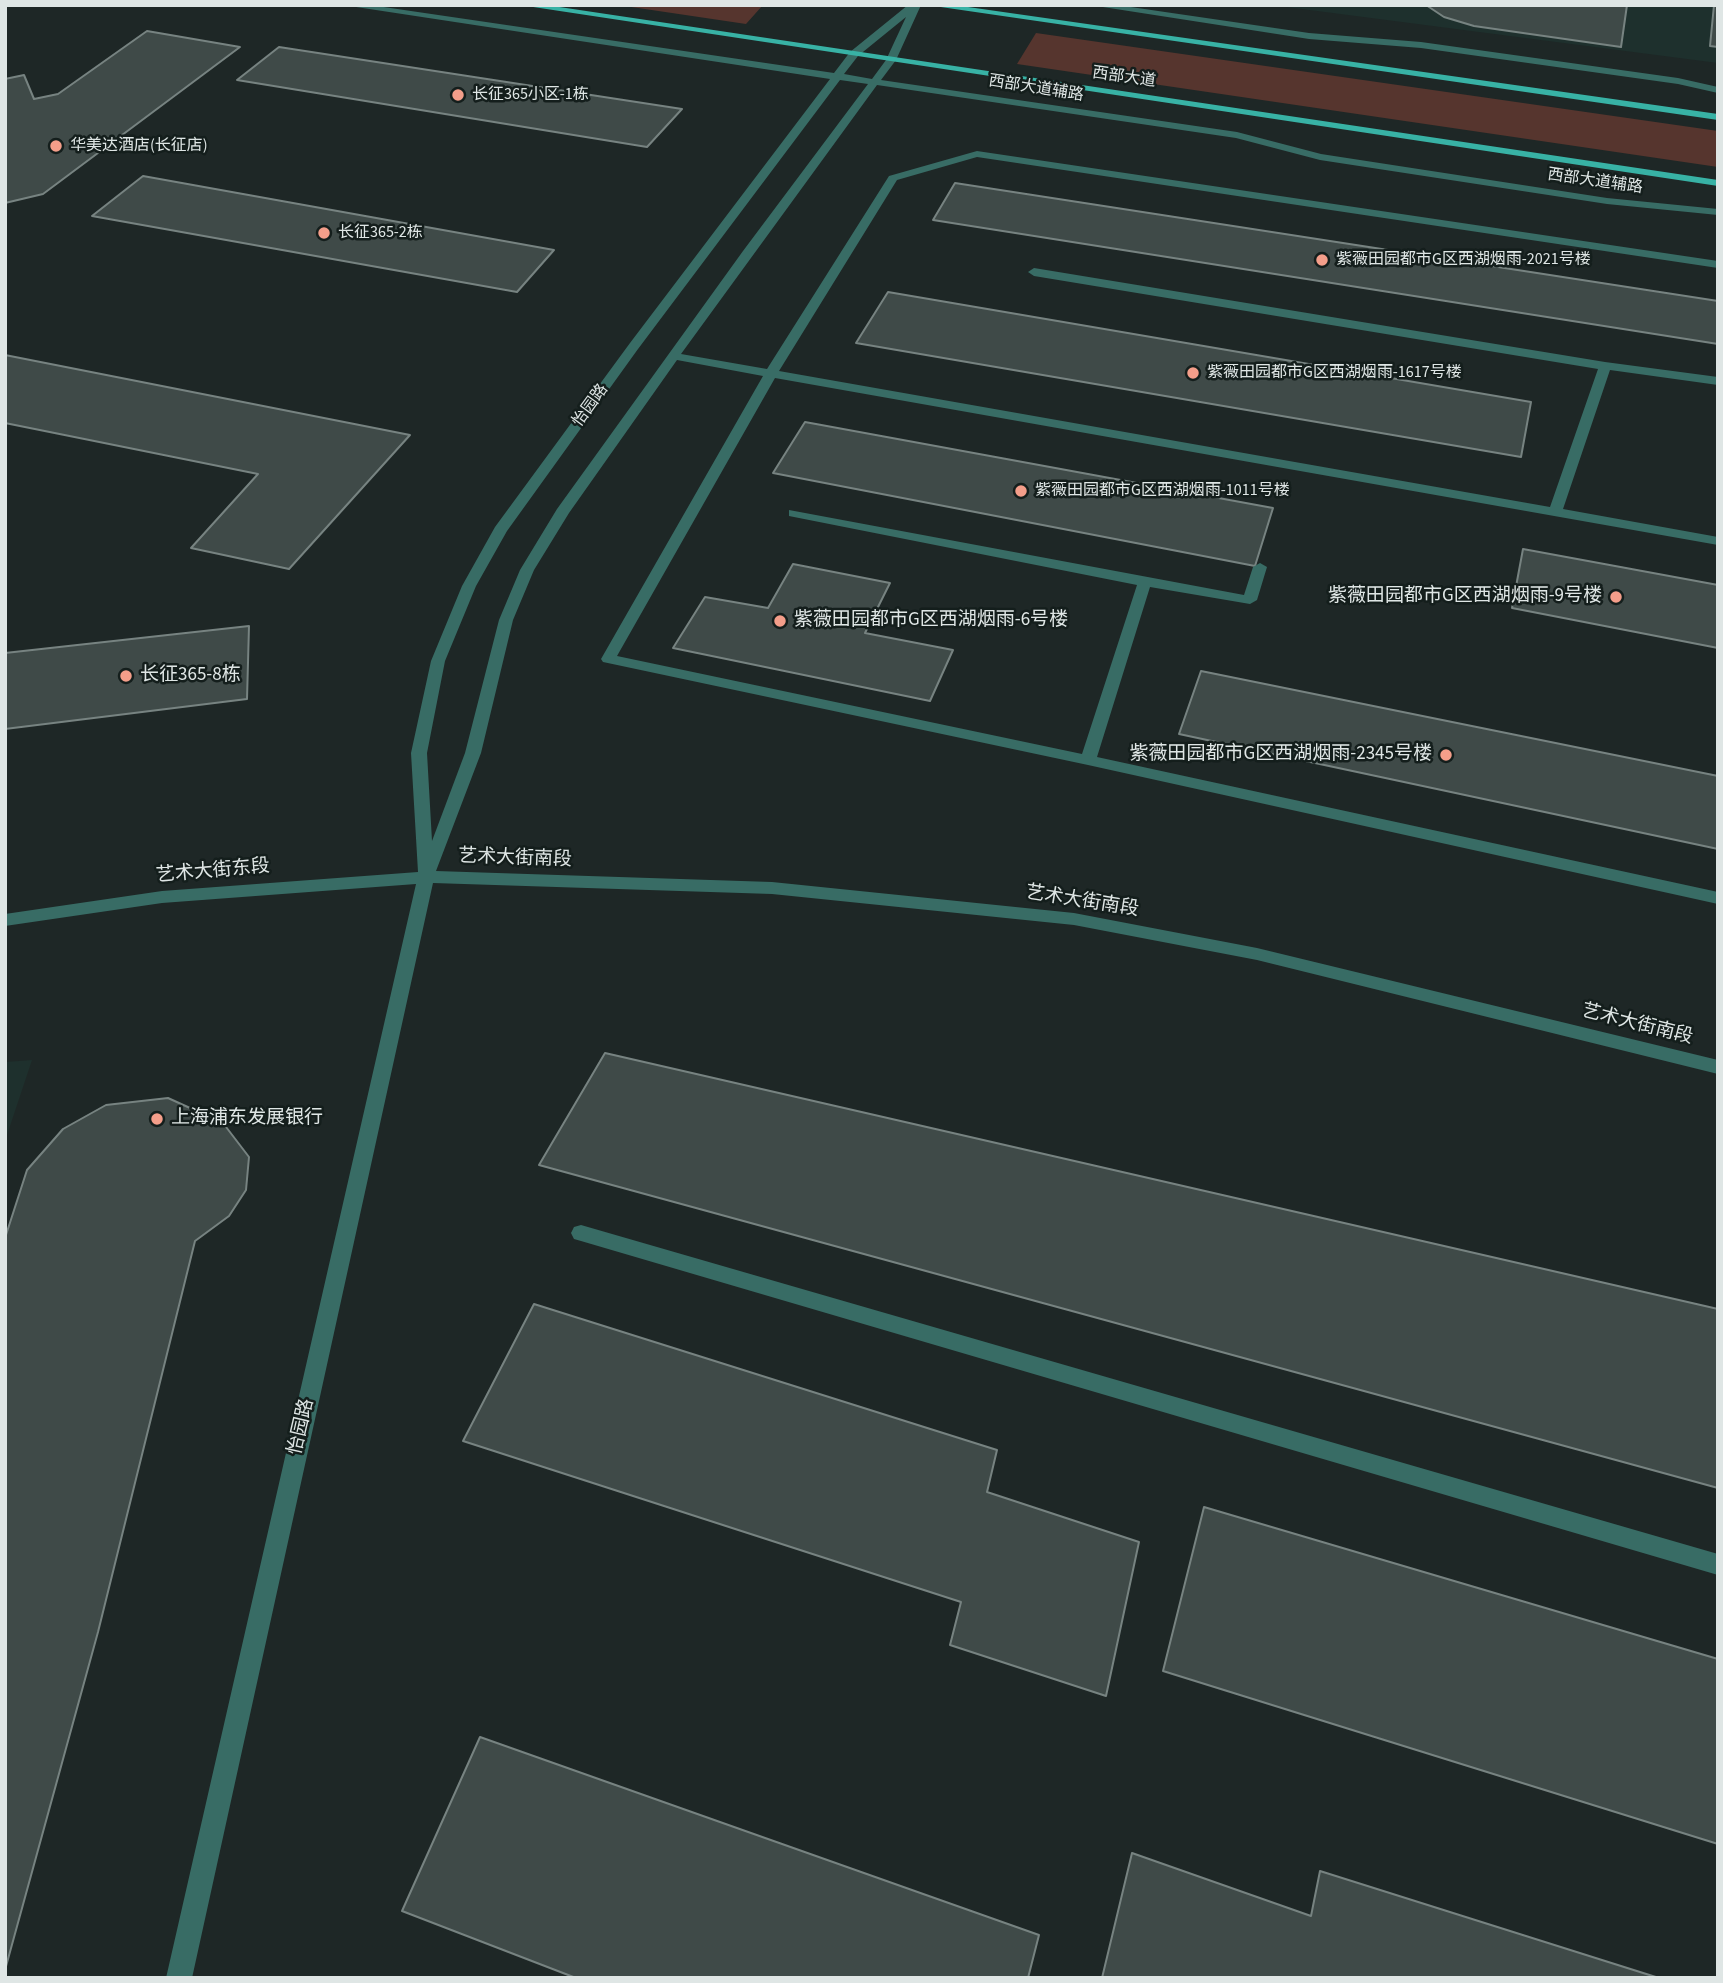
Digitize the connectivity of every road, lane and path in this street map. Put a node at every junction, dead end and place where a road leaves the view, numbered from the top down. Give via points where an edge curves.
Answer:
1 (348, 5) edge
2 (525, 5) edge
3 (915, 5) edge
4 (932, 5) edge
5 (1096, 5) edge
6 (854, 54) junction
7 (891, 60) junction
8 (840, 75) junction
9 (875, 80) junction
10 (1718, 90) edge
11 (1718, 117) edge
12 (1718, 183) edge
13 (1718, 212) edge
14 (1718, 265) edge
15 (1034, 272) dead end
16 (674, 356) junction
17 (1605, 366) junction
18 (771, 373) junction
19 (1718, 381) edge
20 (1555, 512) junction
21 (794, 513) dead end
22 (1718, 541) edge
23 (1260, 567) dead end
24 (1145, 582) junction
25 (1088, 760) junction
26 (426, 877) junction
27 (1718, 898) edge
28 (5, 920) edge
29 (1718, 1067) edge
30 (581, 1234) dead end
31 (1718, 1565) edge
32 (179, 1978) edge

1 - 8 street, 西部大道辅路
2 - 6 main road, 西部大道
3 - 6 street, 怡园路
3 - 7 street, 怡园路
4 - 11 main road
5 - 10 street via 1309,36 1421,45
6 - 7 main road, 西部大道
6 - 8 street, 怡园路
7 - 9 street, 怡园路
7 - 12 main road, 西部大道
8 - 9 street, 西部大道辅路
8 - 26 street, 怡园路 via 537,479 500,530 469,586 438,661 419,753
9 - 13 street, 西部大道辅路 via 1237,135 1320,157 1607,201
9 - 16 street, 怡园路
14 - 18 street via 977,153 892,178
15 - 17 street
16 - 18 street
16 - 26 street, 怡园路 via 562,512 527,570 506,620 473,753
17 - 19 street
17 - 20 street
18 - 20 street
18 - 25 street via 608,659
20 - 22 street
21 - 24 street
23 - 24 street via 1250,600
24 - 25 street
25 - 27 street
26 - 28 street, 艺术大街东段 via 162,897
26 - 29 street, 艺术大街南段 via 772,888 1074,919 1257,954
26 - 32 street, 怡园路
30 - 31 street

